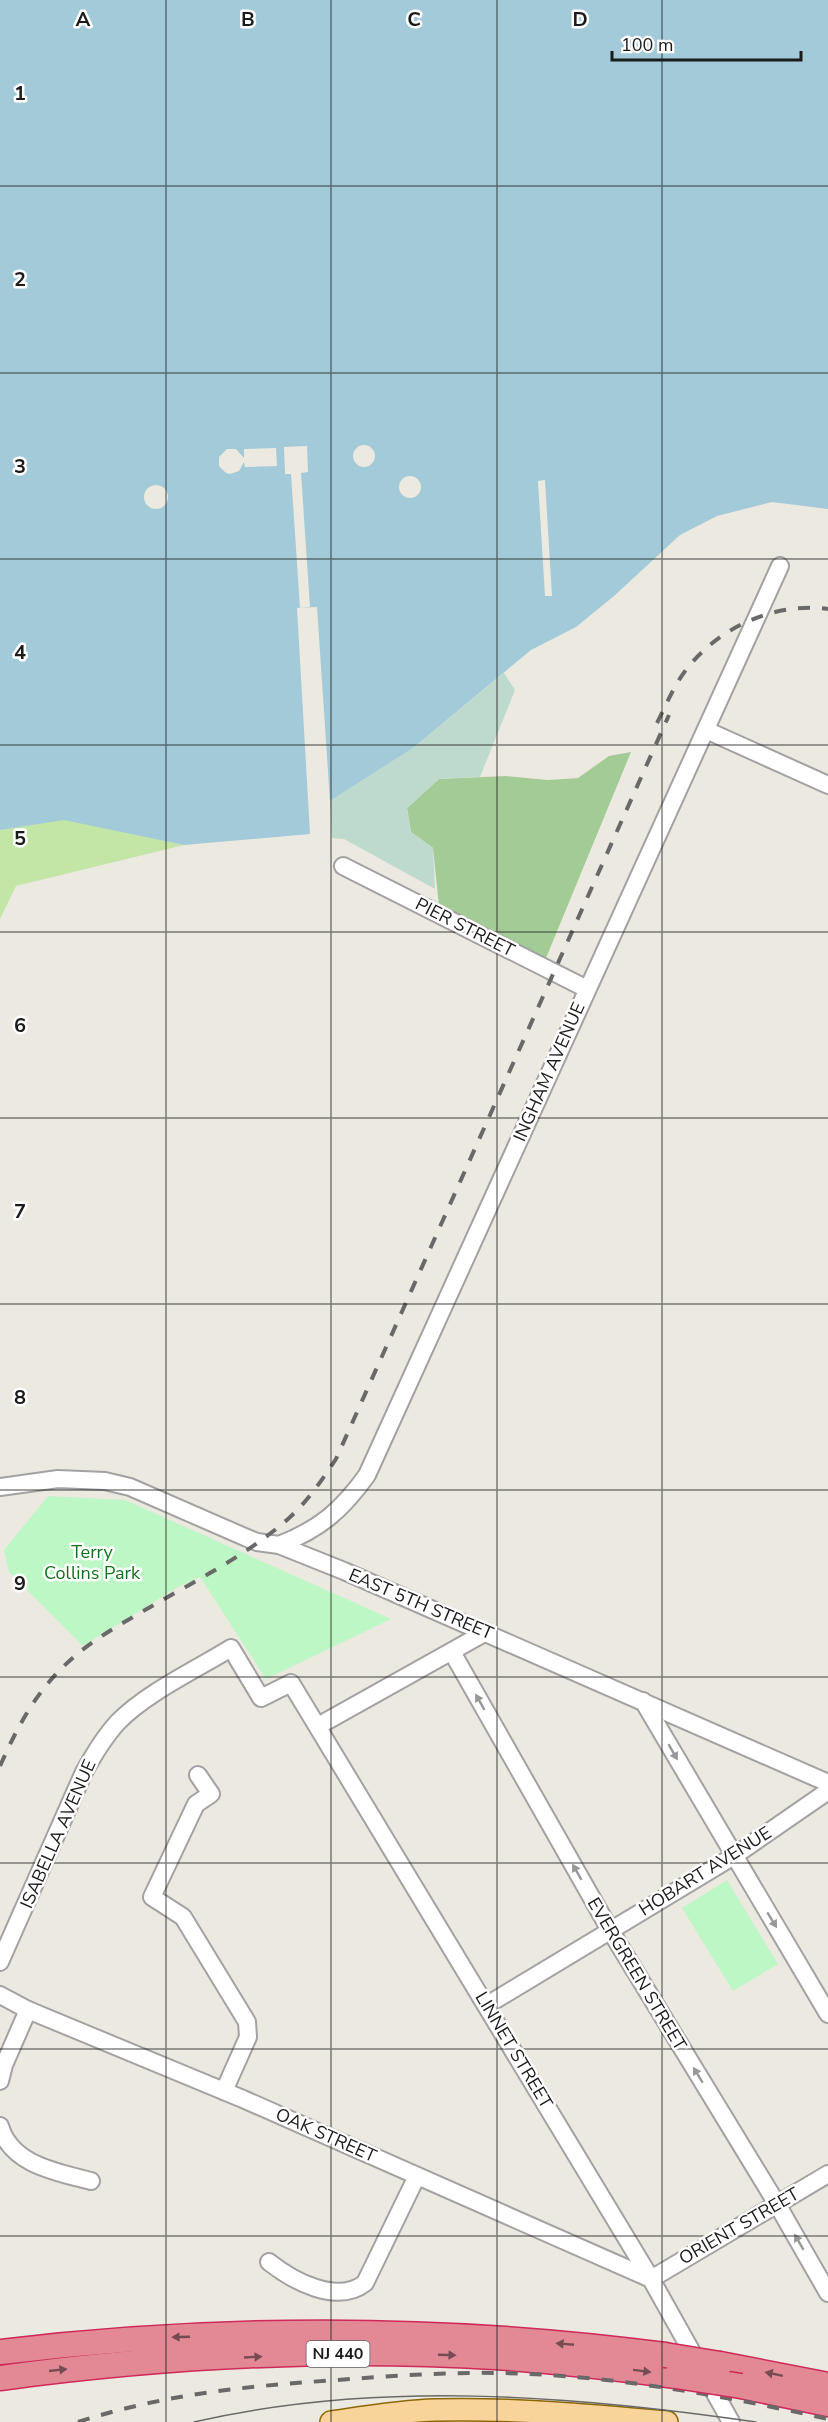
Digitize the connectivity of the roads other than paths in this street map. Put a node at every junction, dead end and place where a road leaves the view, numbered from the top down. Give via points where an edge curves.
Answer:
1 (780, 566) dead end
2 (706, 730) junction
3 (828, 785) edge
4 (343, 866) dead end
5 (587, 989) junction
6 (0, 1488) edge
7 (279, 1545) junction
8 (486, 1632) junction
9 (452, 1652) junction
10 (291, 1683) joint
11 (643, 1701) junction
12 (318, 1726) junction
13 (198, 1775) dead end
14 (828, 1783) edge
15 (828, 1791) edge
16 (734, 1856) junction
17 (610, 1930) junction
18 (0, 1962) edge
19 (0, 1995) edge
20 (487, 2005) junction
21 (28, 2010) junction
22 (828, 2014) edge
23 (0, 2082) edge
24 (224, 2091) junction
25 (0, 2126) edge
26 (828, 2174) edge
27 (417, 2176) junction
28 (91, 2181) dead end
29 (777, 2204) junction
30 (269, 2262) dead end
31 (651, 2278) junction
32 (828, 2293) edge
33 (0, 2352) edge
34 (670, 2366) junction
35 (0, 2378) edge
36 (828, 2385) edge
37 (828, 2404) edge
38 (556, 2417) edge
39 (391, 2418) edge
40 (331, 2422) edge
41 (667, 2422) edge
42 (731, 2422) edge

1 - 2 street, INGHAM AVENUE
2 - 3 street
2 - 5 street, INGHAM AVENUE
4 - 5 street, PIER STREET
5 - 7 street, INGHAM AVENUE via 368,1474 352,1497 321,1524
6 - 7 street, EAST 5TH STREET via 58,1479 105,1481 130,1487 257,1542
7 - 8 street, EAST 5TH STREET
8 - 9 street
8 - 11 street, EAST 5TH STREET
9 - 12 street
17 -> 9 street, EVERGREEN STREET
10 - 12 street, LINNET STREET
10 - 18 street, ISABELLA AVENUE via 261,1698 231,1648 141,1703 119,1721 99,1744 84,1772
11 - 14 street, EAST 5TH STREET
11 -> 16 street
12 - 20 street, LINNET STREET
13 - 24 street via 211,1794 196,1804 152,1897 183,1917 247,2022 248,2037
15 - 16 street, HOBART AVENUE
16 - 17 street, HOBART AVENUE
16 -> 22 street
17 - 20 street, HOBART AVENUE
29 -> 17 street, EVERGREEN STREET
19 - 21 street, OAK STREET
20 - 31 street, LINNET STREET
21 - 23 street
21 - 24 street, OAK STREET
24 - 27 street, OAK STREET
25 - 28 street via 16,2152 41,2168
26 - 29 street, ORIENT STREET
27 - 30 street via 365,2283 356,2290 336,2293 305,2284
27 - 31 street, OAK STREET
29 - 31 street, ORIENT STREET
32 -> 29 street, EVERGREEN STREET
31 - 42 street, LINNET STREET
34 -> 33 highway, NJ 440 via 582,2345 353,2334 170,2337
35 -> 34 highway, NJ 440 via 175,2360 357,2354
36 -> 34 highway, NJ 440, bridge via 720,2364
34 - 37 highway, NJ 440, bridge
38 - 39 main road via 435,2410
38 - 41 main road
39 - 40 main road

